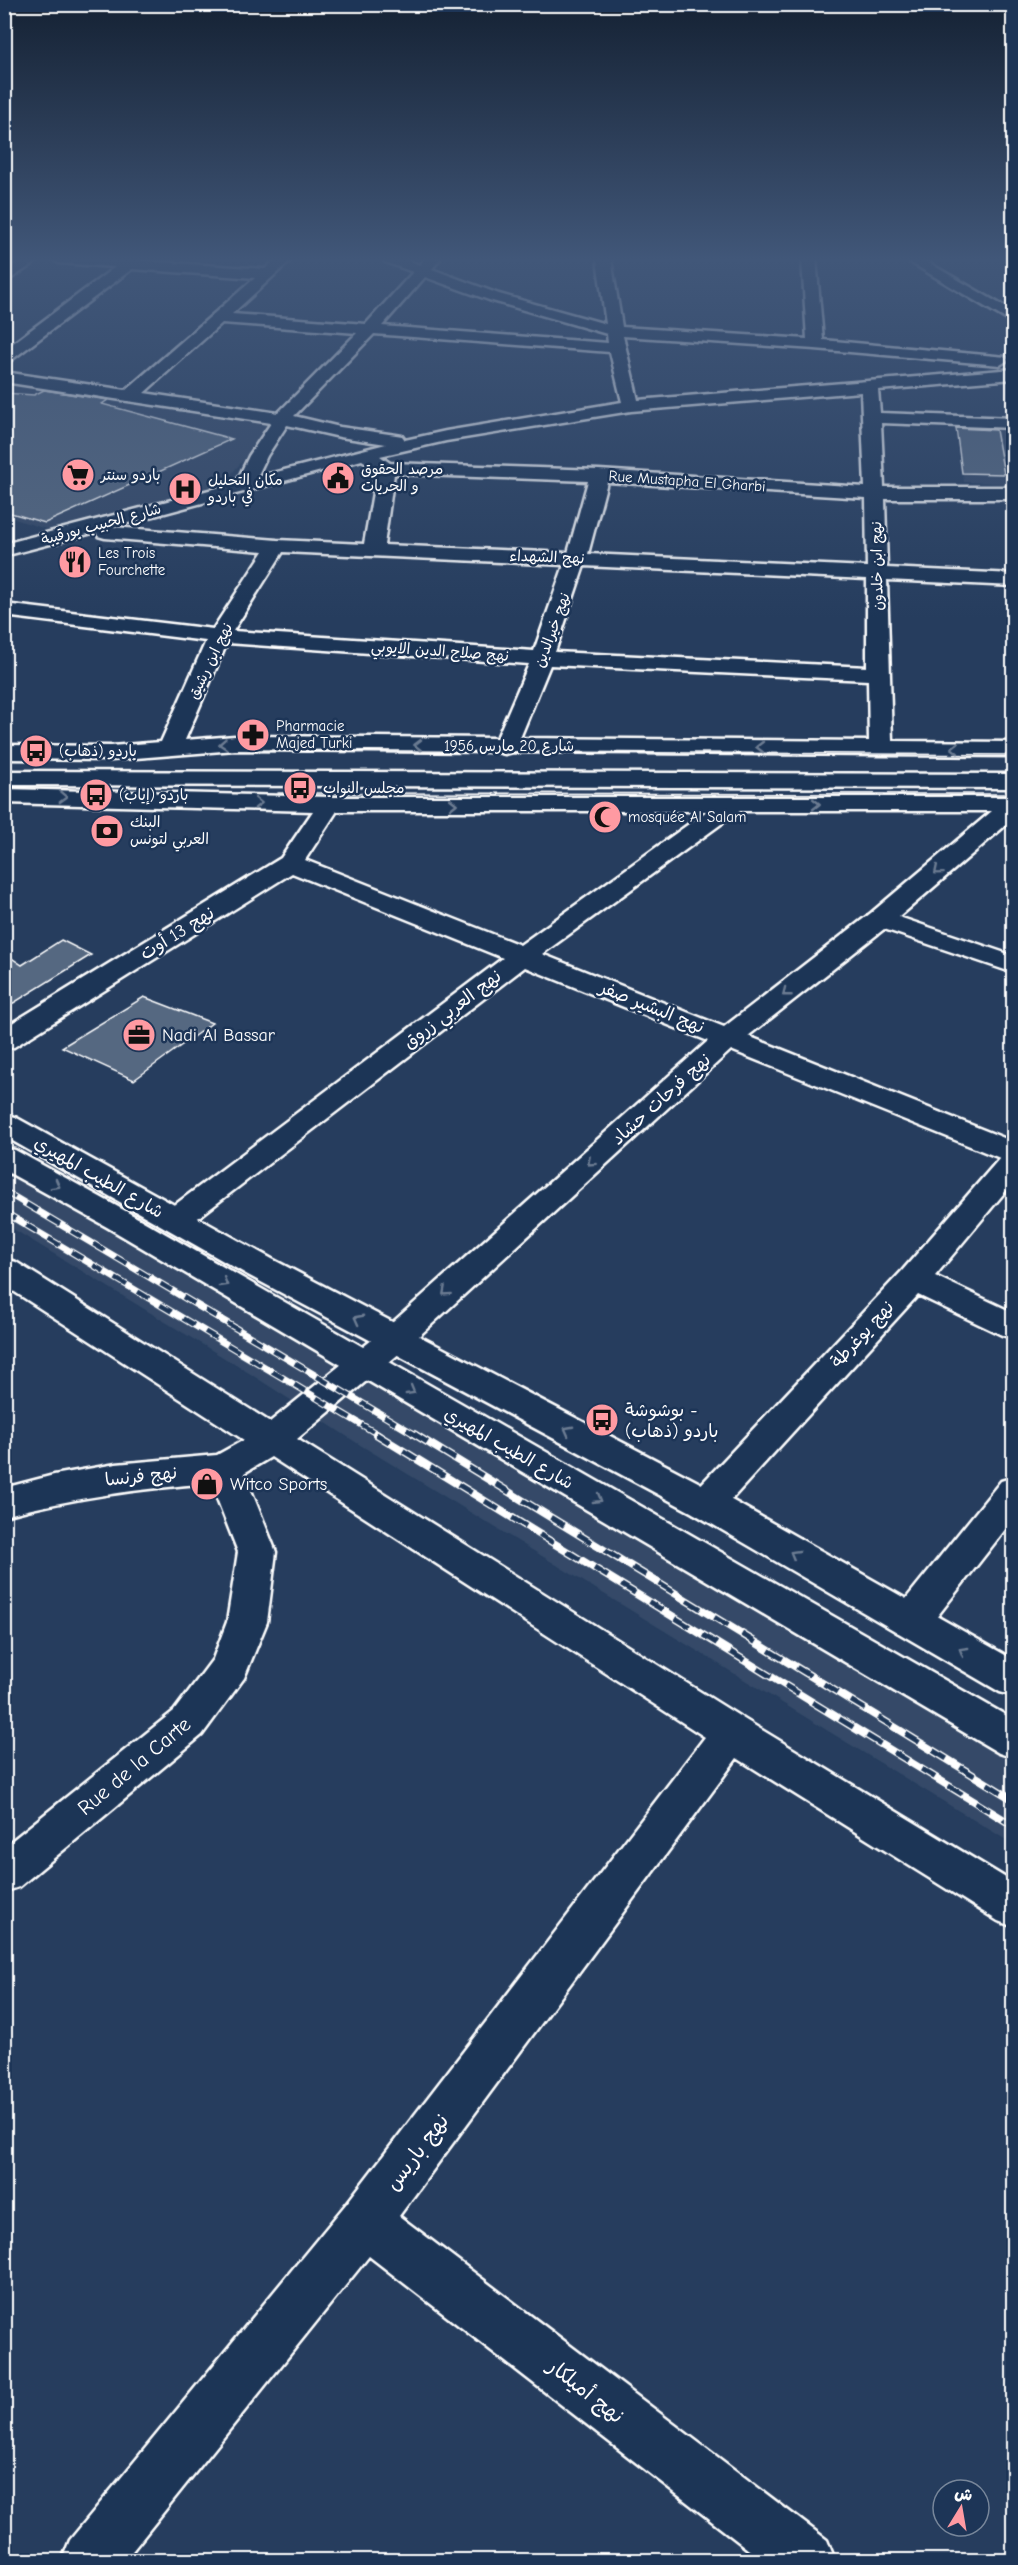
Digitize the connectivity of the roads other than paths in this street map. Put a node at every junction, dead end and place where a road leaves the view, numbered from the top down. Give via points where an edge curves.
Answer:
1 (15, 379) edge
2 (150, 379) edge
3 (322, 379) edge
4 (625, 379) edge
5 (947, 379) edge
6 (869, 385) junction
7 (129, 397) junction
8 (632, 406) junction
9 (873, 418) junction
10 (282, 420) junction
11 (1014, 423) edge
12 (416, 442) junction
13 (365, 454) junction
14 (386, 468) junction
15 (599, 476) junction
16 (244, 486) junction
17 (875, 493) junction
18 (1014, 493) edge
19 (14, 530) dead end
20 (82, 530) junction
21 (43, 540) junction
22 (277, 546) junction
23 (4, 550) edge
24 (373, 551) junction
25 (577, 558) junction
26 (878, 573) junction
27 (1014, 580) edge
28 (4, 610) edge
29 (219, 636) junction
30 (542, 658) junction
31 (877, 674) junction
32 (505, 747) junction
33 (881, 747) junction
34 (170, 748) junction
35 (1014, 749) edge
36 (4, 752) edge
37 (4, 764) edge
38 (1014, 766) edge
39 (1014, 781) edge
40 (16, 786) edge
41 (330, 804) junction
42 (733, 804) junction
43 (915, 804) junction
44 (1014, 804) edge
45 (965, 848) junction
46 (290, 863) junction
47 (880, 919) junction
48 (524, 955) junction
49 (1014, 965) edge
50 (728, 1038) junction
51 (4, 1041) edge
52 (4, 1124) edge
53 (1014, 1153) edge
54 (4, 1157) edge
55 (1014, 1161) edge
56 (175, 1220) junction
57 (4, 1270) edge
58 (914, 1279) junction
59 (1014, 1328) edge
60 (395, 1339) junction
61 (365, 1364) junction
62 (272, 1440) junction
63 (224, 1468) junction
64 (1014, 1491) edge
65 (4, 1502) edge
66 (706, 1503) junction
67 (911, 1621) junction
68 (1014, 1680) edge
69 (732, 1733) junction
70 (1014, 1741) edge
71 (4, 1873) edge
72 (1014, 1907) edge
73 (365, 2221) junction
74 (90, 2560) edge
75 (807, 2560) edge

1 - 7 street
2 - 7 street
3 - 10 street
4 - 8 street
5 - 6 street, شارع الحبيب بورقيبة
6 - 8 street, شارع الحبيب بورقيبة
6 - 9 street, نهج ابن خلدون
7 - 10 street
8 - 12 street, شارع الحبيب بورقيبة
9 - 11 street
9 - 17 street, نهج ابن خلدون
10 - 12 street
10 - 16 street
12 - 13 street, شارع الحبيب بورقيبة
13 - 14 street
13 - 16 street, شارع الحبيب بورقيبة
14 - 15 street, Rue Mustapha El Gharbi
14 - 24 street
15 - 17 street, Rue Mustapha El Gharbi
15 - 25 street, نهج خيرالدين
16 - 20 street, شارع الحبيب بورقيبة
17 - 18 street, Rue Mustapha El Gharbi
17 - 26 street, نهج ابن خلدون
19 - 21 street
20 - 21 street, شارع الحبيب بورقيبة
20 - 22 street, نهج الشهداء
21 - 23 street, شارع الحبيب بورقيبة
22 - 24 street, نهج الشهداء
22 - 29 street, نهج ابن رشيق
24 - 25 street, نهج الشهداء
25 - 26 street, نهج الشهداء
25 - 30 street, نهج خيرالدين
26 - 27 street, نهج الشهداء
26 - 31 street, نهج ابن خلدون
28 - 29 street, نهج صلاح الدين الايوبي
29 - 30 street, نهج صلاح الدين الايوبي
29 - 34 street, نهج ابن رشيق
30 - 31 street, نهج صلاح الدين الايوبي
30 - 32 street, نهج خيرالدين
31 - 33 street, نهج ابن خلدون
33 -> 32 street, شارع 20 مارس 1956
32 -> 34 street, شارع 20 مارس 1956 via 268,743
35 -> 33 street, شارع 20 مارس 1956
34 - 36 street, شارع 20 مارس 1956 via 111,753
37 - 40 street, شارع 20 مارس 1956
38 - 40 street, شارع 20 مارس 1956
39 - 40 street, شارع 20 مارس 1956
40 -> 41 street, شارع 20 مارس 1956
41 -> 42 street, شارع 20 مارس 1956
41 - 46 street, نهج 13 أوت
42 -> 43 street, شارع 20 مارس 1956
42 - 48 street, نهج العربي زروق
43 - 44 street, شارع 20 مارس 1956
43 - 45 street via 951,825
44 - 45 street, نهج فرحات حشاد
45 -> 47 street, نهج فرحات حشاد
46 - 48 street, نهج البشير صفر
46 - 51 street, نهج 13 أوت
47 - 49 street
47 -> 50 street, نهج فرحات حشاد
48 - 50 street, نهج البشير صفر
48 - 56 street, نهج العربي زروق
50 - 53 street, نهج البشير صفر
50 -> 60 street, نهج فرحات حشاد
52 - 56 street, شارع الطيب المهيري
54 -> 61 street, شارع الطيب المهيري
55 - 58 street, نهج يوغرطة
60 -> 56 street, شارع الطيب المهيري
57 - 62 street
58 - 59 street
58 - 66 street, نهج يوغرطة
60 - 61 street, نهج فرحات حشاد
66 -> 60 street, شارع الطيب المهيري
61 - 62 street, نهج فرنسا
61 -> 70 street, شارع الطيب المهيري
62 - 63 street, نهج فرنسا
62 - 69 street
63 - 65 street, نهج فرنسا via 116,1478
63 - 71 street, Rue de la Carte via 257,1552 247,1622 230,1667 188,1723
64 - 67 street
67 -> 66 street, شارع الطيب المهيري
68 -> 67 street, شارع الطيب المهيري
69 - 72 street
69 - 73 street, نهج باريس
73 - 74 street, نهج باريس
73 - 75 street, نهج أميلكار

